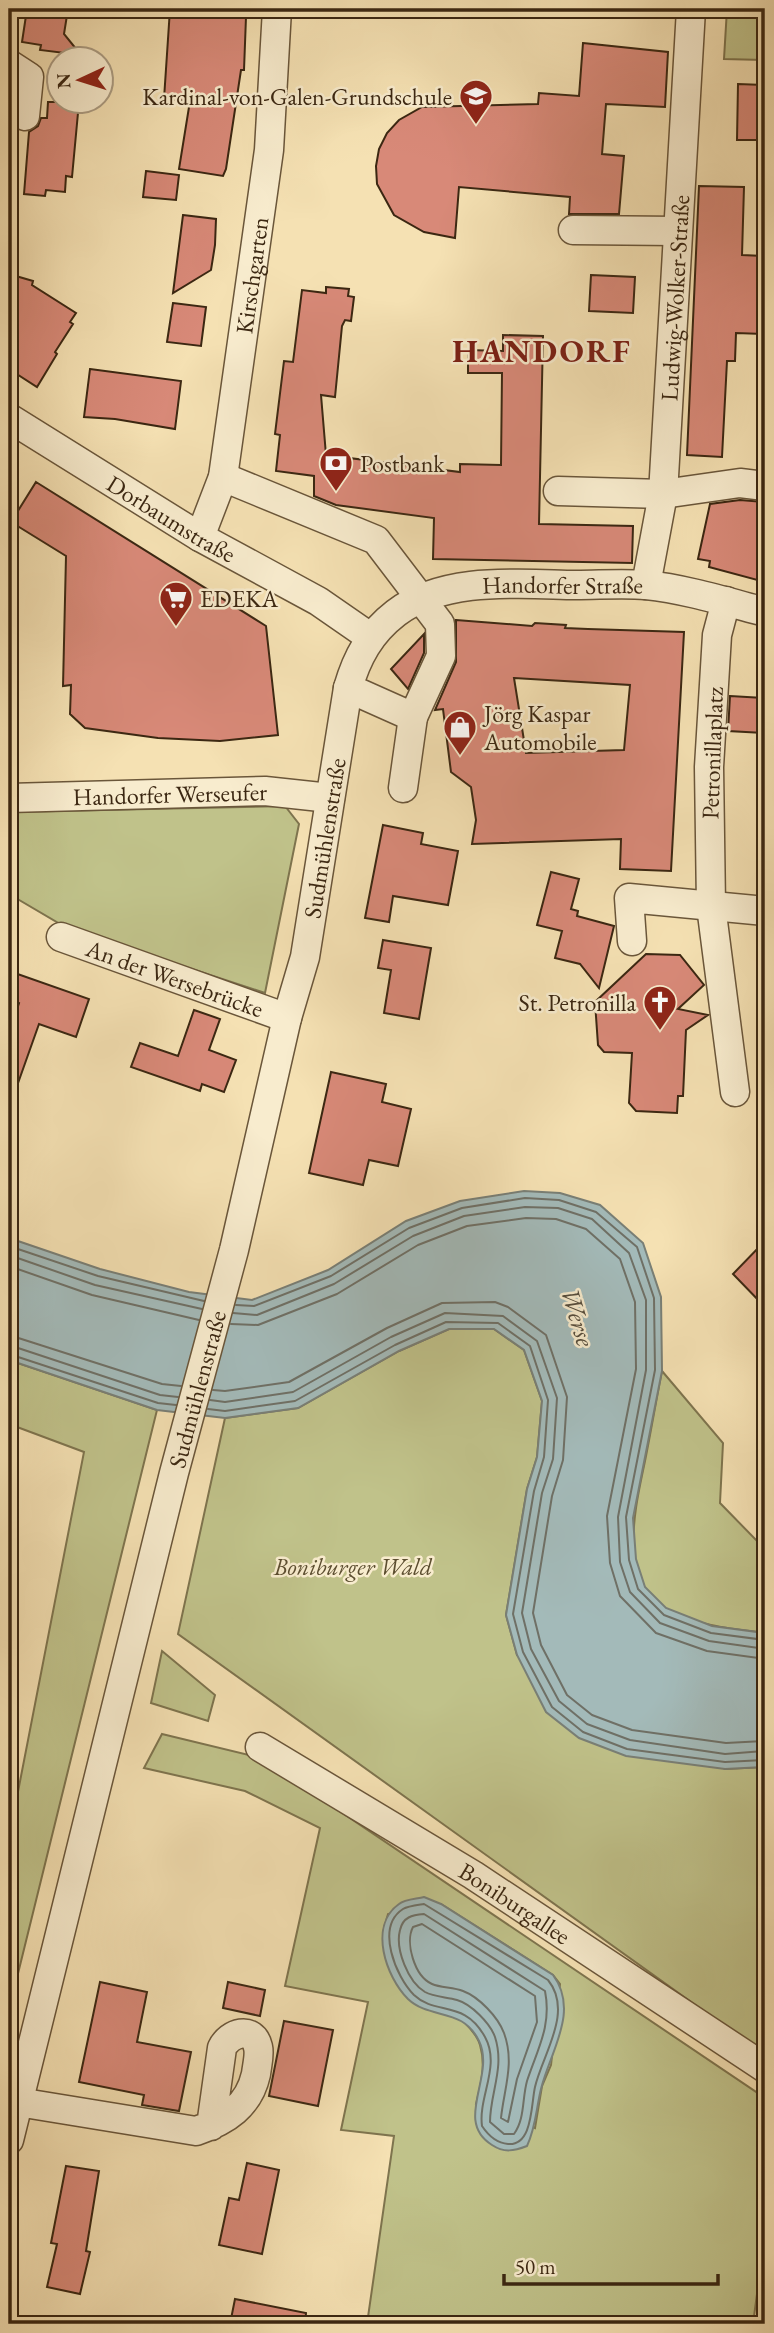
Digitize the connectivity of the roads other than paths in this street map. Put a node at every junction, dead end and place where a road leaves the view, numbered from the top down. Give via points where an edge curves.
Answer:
1 (277, 9) edge
2 (691, 9) edge
3 (9, 64) edge
4 (25, 116) dead end
5 (573, 230) dead end
6 (677, 231) junction
7 (9, 418) edge
8 (223, 477) junction
9 (765, 485) edge
10 (558, 491) dead end
11 (663, 494) junction
12 (200, 537) junction
13 (646, 585) junction
14 (421, 600) junction
15 (726, 601) junction
16 (765, 611) edge
17 (370, 637) junction
18 (348, 688) junction
19 (413, 717) junction
20 (403, 788) dead end
21 (330, 797) junction
22 (9, 799) edge
23 (711, 906) junction
24 (765, 911) edge
25 (61, 937) dead end
26 (632, 941) dead end
27 (287, 1018) junction
28 (735, 1092) dead end
29 (260, 1747) dead end
30 (765, 2068) edge
31 (18, 2102) junction
32 (211, 2126) dead end
33 (9, 2140) edge

1 - 8 street, Kirschgarten via 269,150
2 - 6 street, Ludwig-Wolker-Straße
3 - 4 street via 29,77
5 - 6 street
6 - 11 street, Ludwig-Wolker-Straße
7 - 12 street, Dorbaumstraße
8 - 12 street, Kirschgarten
8 - 14 street via 376,540
9 - 11 street via 740,483
10 - 11 street
11 - 13 street, Ludwig-Wolker-Straße
12 - 17 street, Dorbaumstraße via 318,601
13 - 14 street, Handorfer Straße via 483,585
13 - 15 street, Handorfer Straße
14 - 17 street, Handorfer Straße via 397,612
14 - 19 street via 440,624 441,656
15 - 16 street, Handorfer Straße
15 - 23 street, Petronillaplatz via 717,635 709,767
17 - 18 street, Sudmühlenstraße
18 - 19 street
18 - 21 street, Sudmühlenstraße
19 - 20 street
21 - 22 street, Handorfer Werseufer via 265,791
21 - 27 street, Sudmühlenstraße via 305,957
23 - 24 street
23 - 26 street via 629,898
23 - 28 street, Petronillaplatz
25 - 27 street, An der Wersebrücke
27 - 31 street, Sudmühlenstraße
29 - 30 street, Boniburgallee via 473,1875
31 - 32 street via 185,2132
31 - 33 street, Sudmühlenstraße

